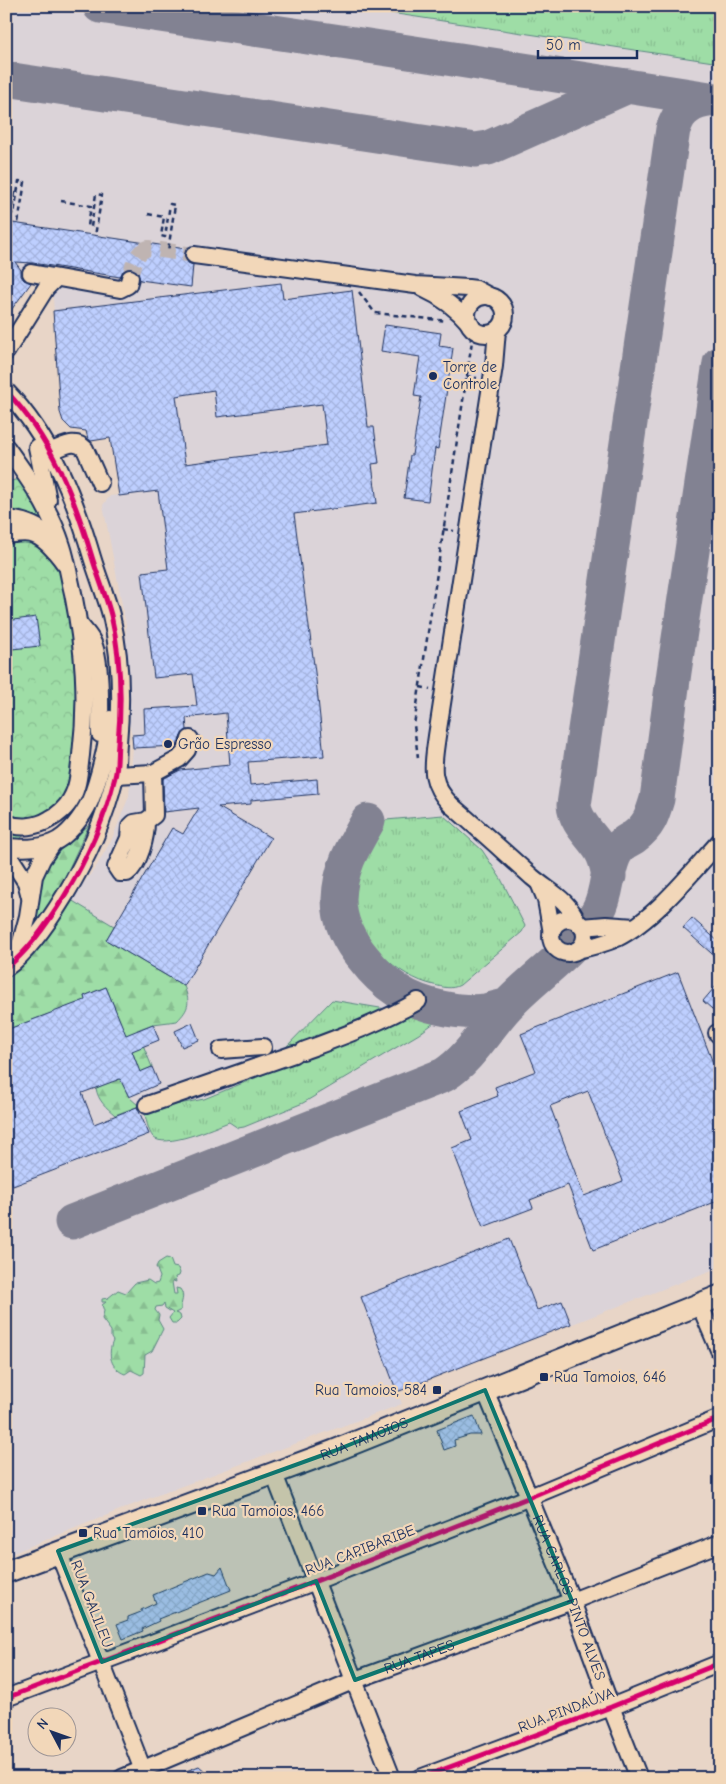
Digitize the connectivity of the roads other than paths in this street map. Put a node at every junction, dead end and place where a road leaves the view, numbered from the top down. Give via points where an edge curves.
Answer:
1 (194, 255) tunnel mouth
2 (30, 273) dead end
3 (56, 278) junction
4 (130, 278) tunnel mouth
5 (415, 285) junction
6 (491, 297) junction
7 (467, 328) junction
8 (497, 330) junction
9 (6, 352) edge
10 (494, 366) junction
11 (6, 391) edge
12 (6, 447) edge
13 (44, 449) junction
14 (100, 483) dead end
15 (52, 517) junction
16 (6, 519) edge
17 (6, 535) edge
18 (62, 546) junction
19 (67, 568) junction
20 (110, 614) junction
21 (79, 624) junction
22 (190, 739) dead end
23 (104, 754) junction
24 (153, 773) junction
25 (116, 775) junction
26 (146, 821) dead end
27 (6, 823) edge
28 (720, 841) edge
29 (53, 843) junction
30 (6, 849) edge
31 (540, 883) junction
32 (30, 899) junction
33 (580, 925) junction
34 (635, 927) junction
35 (552, 933) junction
36 (577, 950) junction
37 (8, 967) edge
38 (418, 1001) dead end
39 (263, 1047) dead end
40 (240, 1049) junction
41 (221, 1050) dead end
42 (247, 1071) junction
43 (147, 1104) dead end
44 (720, 1296) edge
45 (699, 1303) junction
46 (720, 1352) edge
47 (484, 1390) junction
48 (720, 1418) edge
49 (274, 1474) junction
50 (530, 1497) junction
51 (720, 1543) edge
52 (58, 1551) junction
53 (6, 1572) edge
54 (316, 1581) junction
55 (572, 1601) junction
56 (102, 1662) junction
57 (720, 1662) edge
58 (355, 1680) junction
59 (6, 1698) edge
60 (611, 1707) junction
61 (144, 1774) edge
62 (122, 1778) edge
63 (392, 1778) edge
64 (420, 1778) edge
65 (639, 1778) edge

1 - 5 street
2 - 3 street
3 - 4 street via 120,289 128,285
3 - 9 street via 46,288
5 - 6 street via 476,289
5 - 7 street via 458,310
6 - 7 street via 478,298 473,302
6 - 8 street via 501,303 505,315
7 - 8 street via 483,333
7 - 10 street via 482,339
8 - 10 street
10 - 31 street via 433,763 434,780 441,795 451,805
11 - 13 street via 25,411
12 - 15 street
13 - 14 street via 73,443 82,445
13 - 15 street via 42,479
13 - 20 street via 81,520
15 - 18 street
16 - 18 street via 31,524
17 - 19 street via 36,536
18 - 19 street
19 - 21 street
20 - 23 street via 110,724
20 - 25 street via 120,666 121,715
21 - 23 street via 93,642 96,652 100,742
21 - 27 street via 86,697 76,788 64,808 42,824 28,827
22 - 24 street via 187,750 178,759
23 - 29 street via 90,801 76,823
24 - 25 street
24 - 26 street via 154,815
25 - 37 street via 79,871 54,914
28 - 34 street via 651,915
29 - 30 street
29 - 32 street via 38,866
30 - 32 street via 26,882
31 - 33 street via 572,910
31 - 35 street
32 - 37 street via 21,942
33 - 34 street
33 - 35 street via 565,920 554,927
33 - 36 street via 585,938
34 - 36 street via 618,938
35 - 36 street via 558,950 564,953
38 - 42 street via 372,1024
39 - 40 street
40 - 41 street
40 - 42 street
42 - 43 street
44 - 45 main road, RUA TAMOIOS
45 - 46 street
45 - 47 main road, RUA TAMOIOS
47 - 49 main road, RUA TAMOIOS
47 - 50 street, RUA CARLOS PINTO ALVES
48 - 50 street, RUA CAPIBARIBE
49 - 52 main road, RUA TAMOIOS
49 - 54 street
50 - 54 street, RUA CAPIBARIBE
50 - 55 street, RUA CARLOS PINTO ALVES
51 - 55 street, RUA TAPES
52 - 53 main road, RUA TAMOIOS
52 - 56 street, RUA GALILEU
54 - 56 street, RUA CAPIBARIBE
54 - 58 street
55 - 58 street, RUA TAPES
55 - 60 street, RUA CARLOS PINTO ALVES
56 - 59 street, RUA CAPIBARIBE
56 - 61 street, RUA GALILEU
57 - 60 street, RUA PINDAÚVA
58 - 61 street, RUA TAPES
58 - 63 street
60 - 64 street, RUA PINDAÚVA
60 - 65 street, RUA CARLOS PINTO ALVES
61 - 62 street, RUA TAPES

